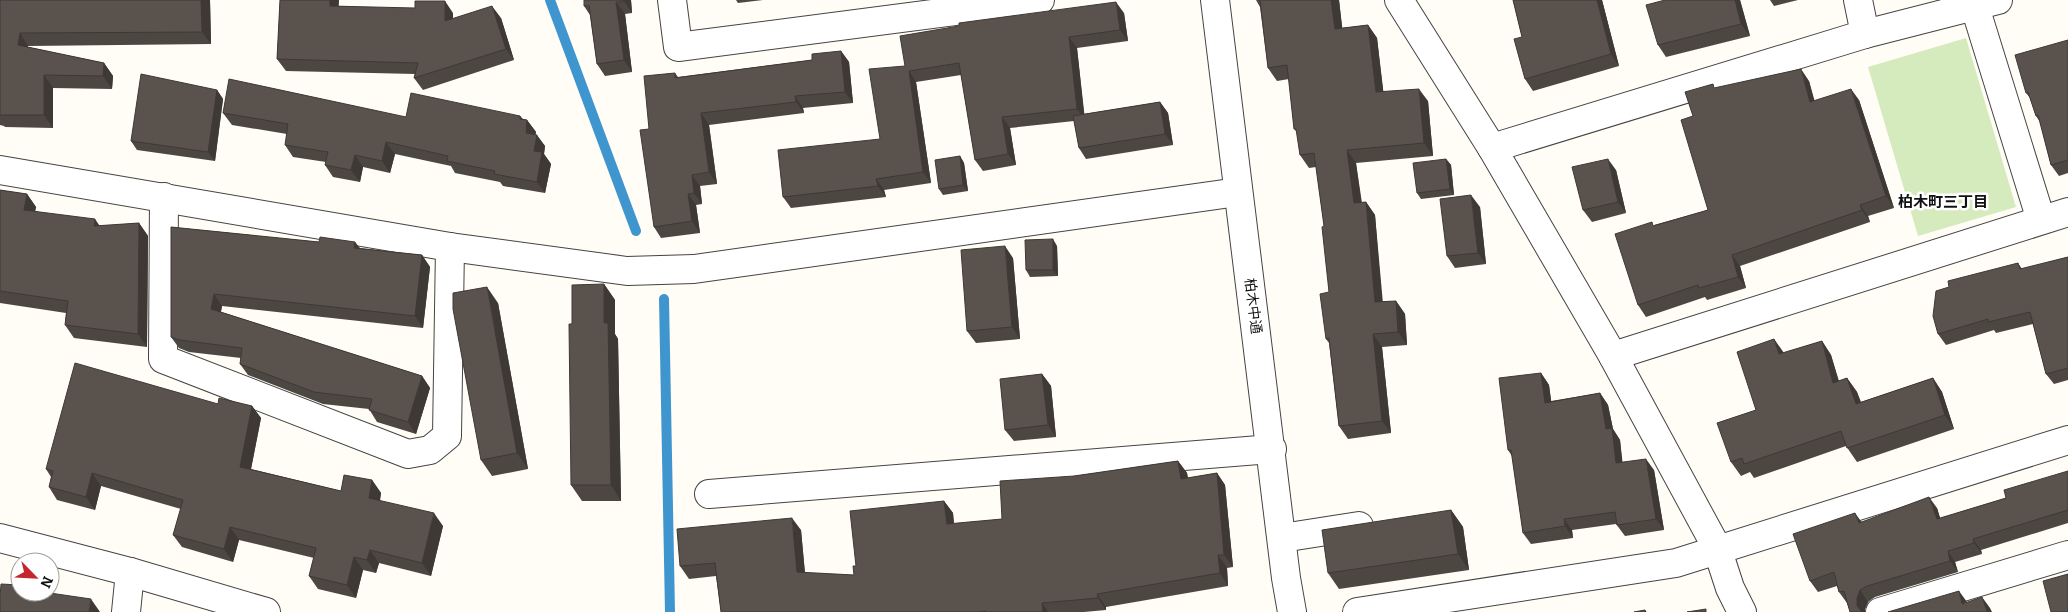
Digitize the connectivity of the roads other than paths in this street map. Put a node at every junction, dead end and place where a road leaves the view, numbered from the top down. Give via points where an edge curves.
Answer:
1 (672, 0) edge
2 (1040, 0) edge
3 (1214, 0) edge
4 (1399, 0) edge
5 (1858, 0) edge
6 (1987, 3) edge
7 (1865, 34) junction
8 (1492, 148) junction
9 (0, 170) edge
10 (1238, 192) junction
11 (164, 197) junction
12 (2068, 212) edge
13 (2041, 220) junction
14 (450, 247) junction
15 (1613, 356) junction
16 (2068, 440) edge
17 (1272, 449) junction
18 (709, 494) dead end
19 (1385, 522) edge
20 (0, 538) edge
21 (1282, 538) junction
22 (1717, 548) junction
23 (2068, 555) edge
24 (130, 572) junction
25 (126, 612) edge
26 (266, 612) edge
27 (1292, 612) edge
28 (1357, 612) edge
29 (1742, 612) edge
30 (1880, 612) edge

1 - 2 street via 678,47
3 - 10 street, 柏木中通
4 - 8 street
5 - 7 street
6 - 7 street
6 - 13 street
7 - 8 street
8 - 15 street
9 - 11 street
10 - 14 street via 694,269 627,271
10 - 17 street, 柏木中通
11 - 14 street
11 - 14 street via 163,359 408,454 430,450 447,436
12 - 13 street
13 - 15 street
15 - 22 street
16 - 22 street
17 - 18 street
17 - 21 street, 柏木中通
19 - 21 street
20 - 24 street
21 - 27 street, 柏木中通
22 - 28 street via 1676,563
22 - 29 street
23 - 30 street
24 - 25 street
24 - 26 street

